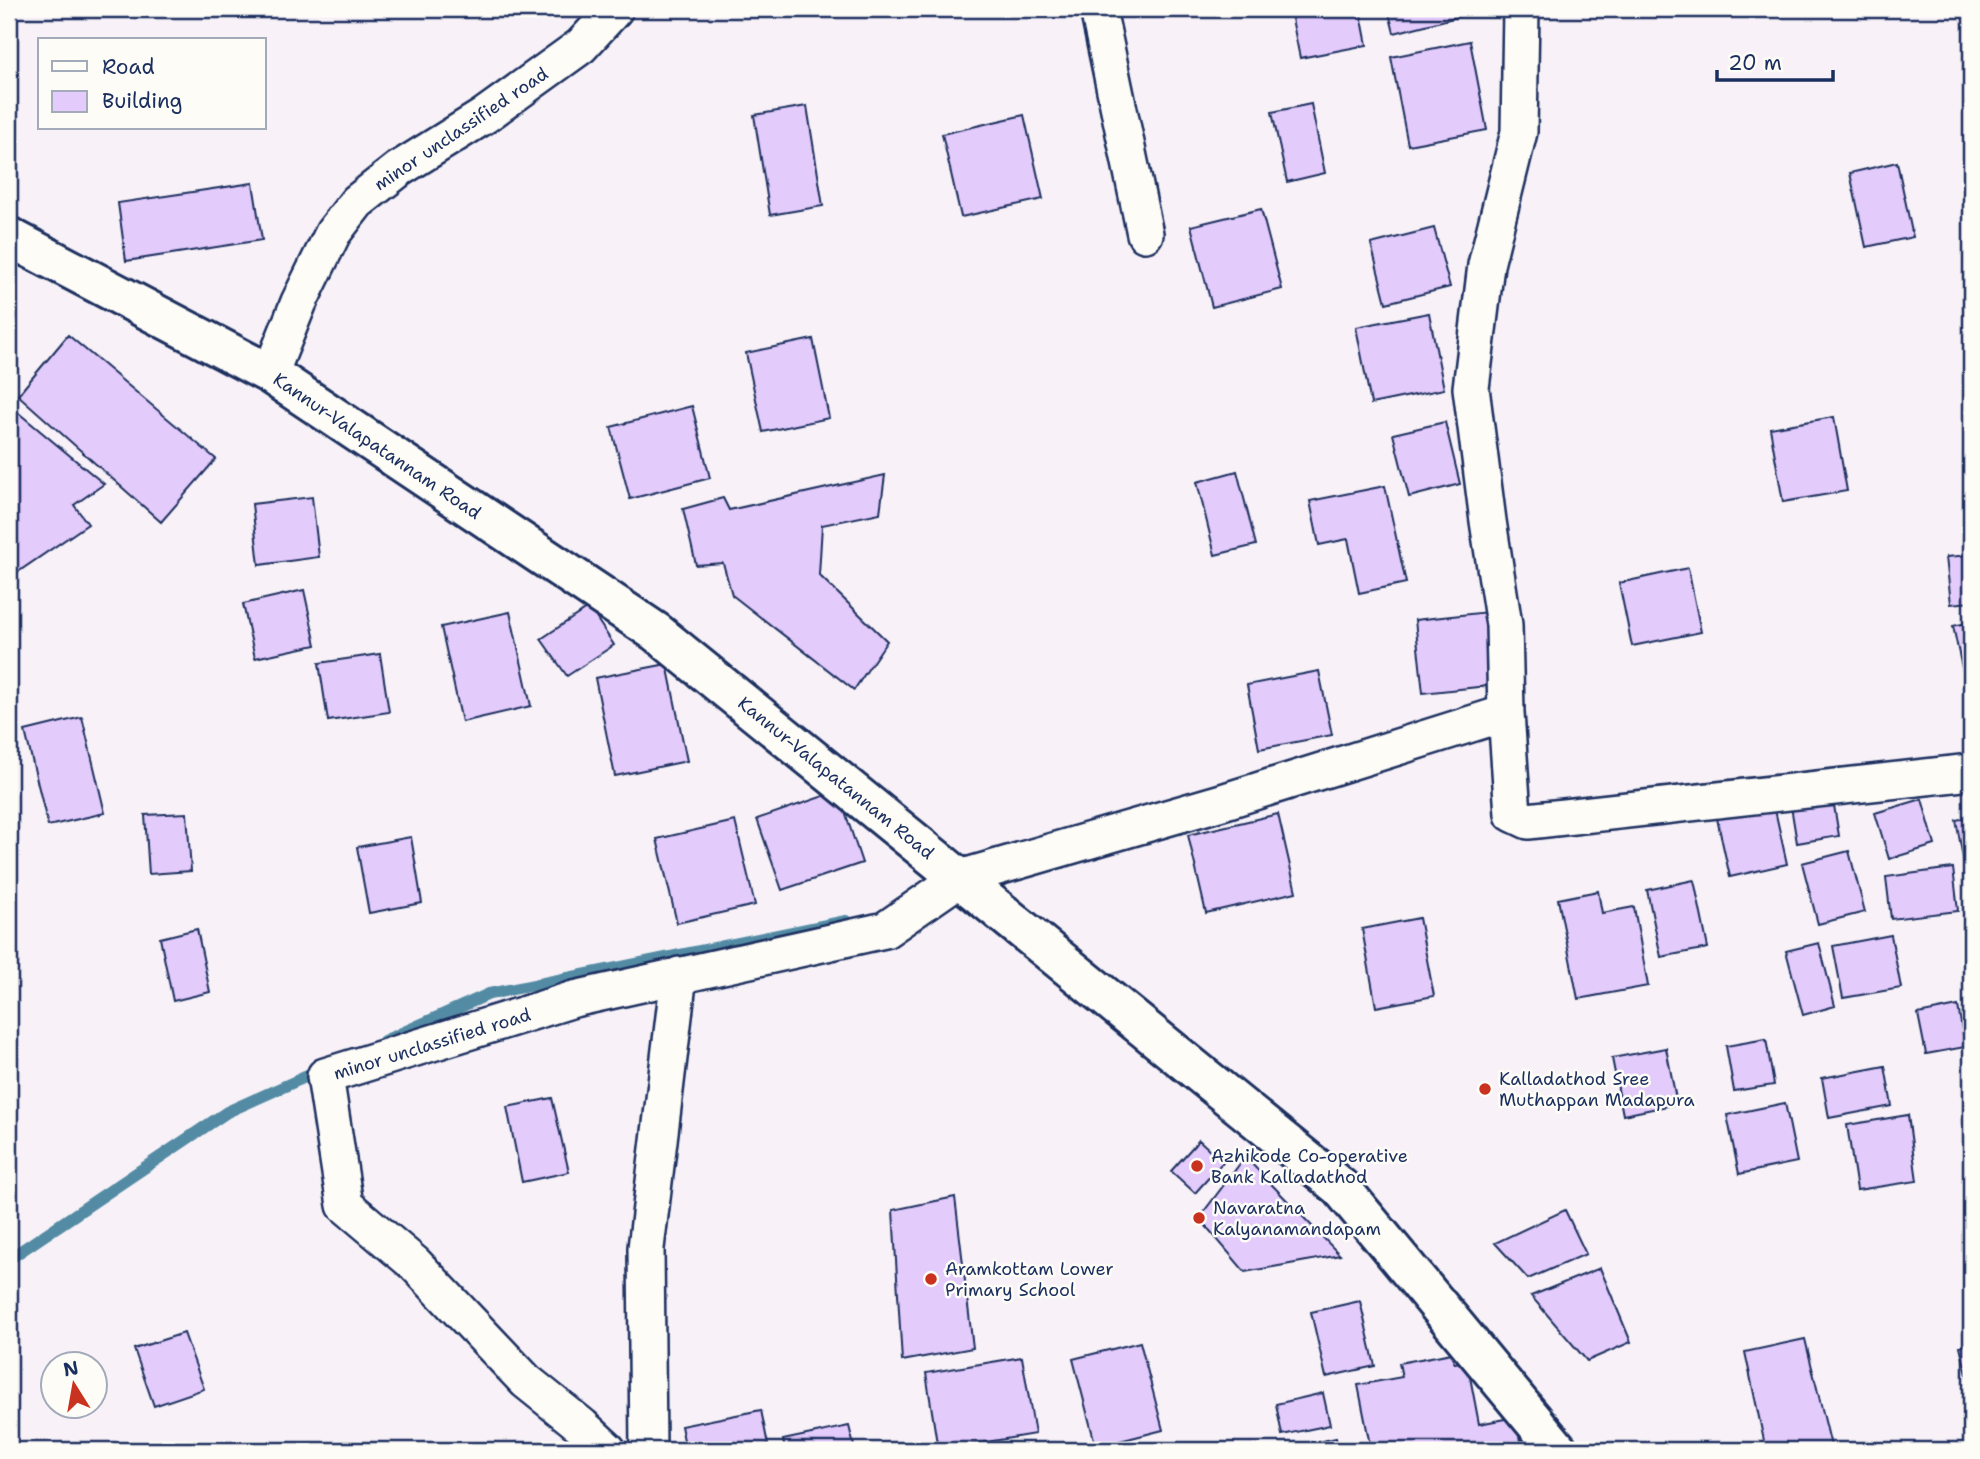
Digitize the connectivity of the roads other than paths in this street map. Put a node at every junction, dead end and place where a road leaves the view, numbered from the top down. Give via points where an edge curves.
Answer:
1 (615, 9) edge
2 (1098, 9) edge
3 (1521, 9) edge
4 (1145, 234) dead end
5 (9, 237) edge
6 (270, 374) junction
7 (1506, 713) junction
8 (1971, 772) edge
9 (960, 878) junction
10 (679, 975) junction
11 (608, 1450) edge
12 (648, 1450) edge
13 (1558, 1450) edge

1 - 6 street, minor unclassified road via 581,46 357,202 333,233
2 - 4 street
3 - 7 street via 1519,132 1486,265 1471,388 1504,625
5 - 6 main road, Kannur-Valapatannam Road
6 - 9 main road, Kannur-Valapatannam Road via 656,632
7 - 8 street via 1513,814 1528,821
7 - 9 street, minor unclassified road
9 - 10 street, minor unclassified road via 885,930
9 - 13 main road, Kannur-Valapatannam Road via 1341,1188
10 - 11 street, minor unclassified road via 574,999 325,1076 345,1205 415,1264 526,1381
10 - 12 street via 646,1248

